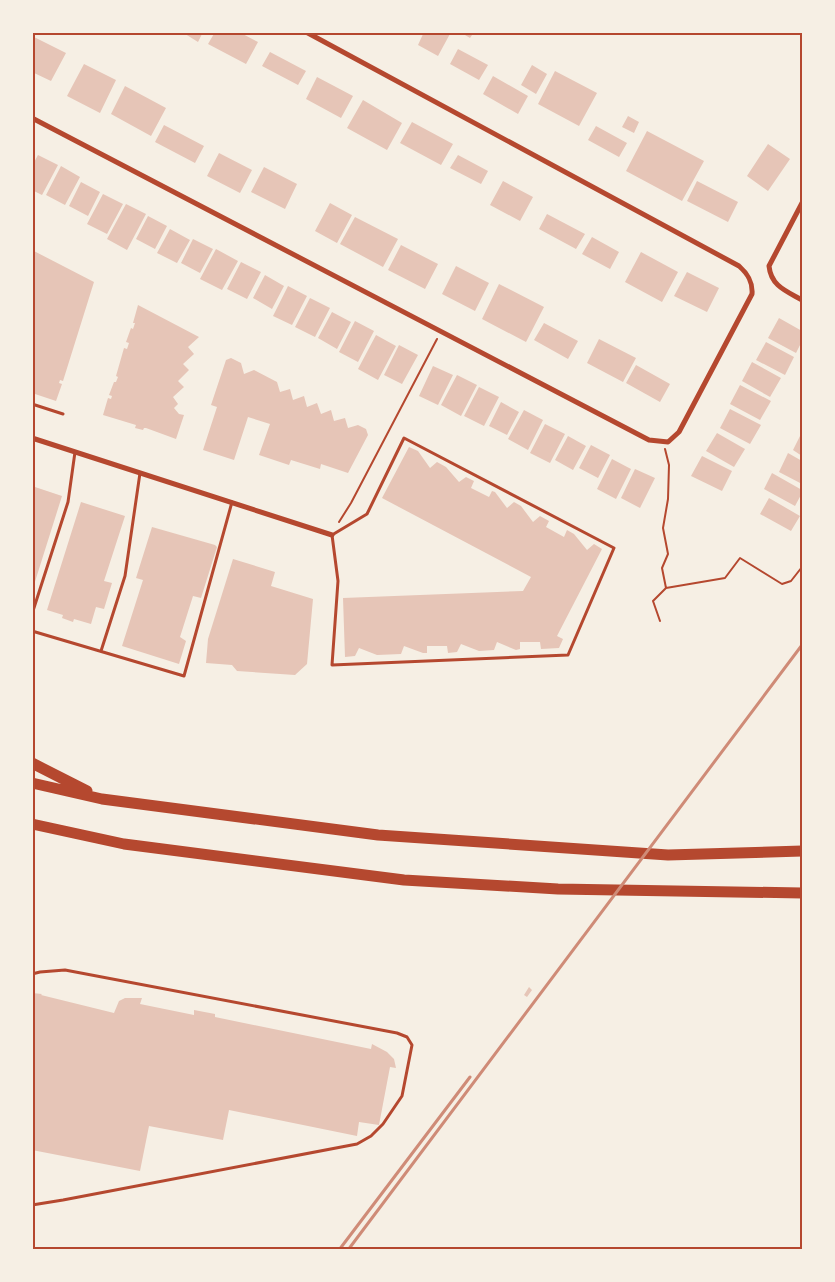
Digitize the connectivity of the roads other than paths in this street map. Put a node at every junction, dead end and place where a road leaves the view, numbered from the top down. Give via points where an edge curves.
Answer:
1 (306, 32) edge
2 (32, 118) edge
3 (802, 203) edge
4 (802, 300) edge
5 (32, 404) edge
6 (63, 414) dead end
7 (32, 438) edge
8 (75, 452) junction
9 (140, 473) junction
10 (232, 502) junction
11 (332, 535) junction
12 (32, 614) edge
13 (32, 631) edge
14 (101, 651) junction
15 (32, 763) edge
16 (32, 783) edge
17 (102, 799) junction
18 (32, 824) edge
19 (802, 851) edge
20 (802, 893) edge
21 (32, 974) edge
22 (32, 1205) edge

1 - 2 street via 745,272 751,281 752,294 679,432 666,442 649,440
3 - 4 street via 769,266 775,283
5 - 6 lane
7 - 8 street
8 - 9 street
8 - 12 lane via 68,502
9 - 10 street
9 - 14 lane via 125,576
10 - 11 street
10 - 14 lane via 184,676
11 - 11 lane via 338,581 332,665 568,655 614,548 404,438 367,514
13 - 14 lane
15 - 17 highway
16 - 17 highway
17 - 19 highway via 378,835 668,855
18 - 20 highway via 124,844 404,880 558,889
21 - 22 lane via 65,970 397,1033 407,1037 412,1045 402,1096 383,1124 357,1144

